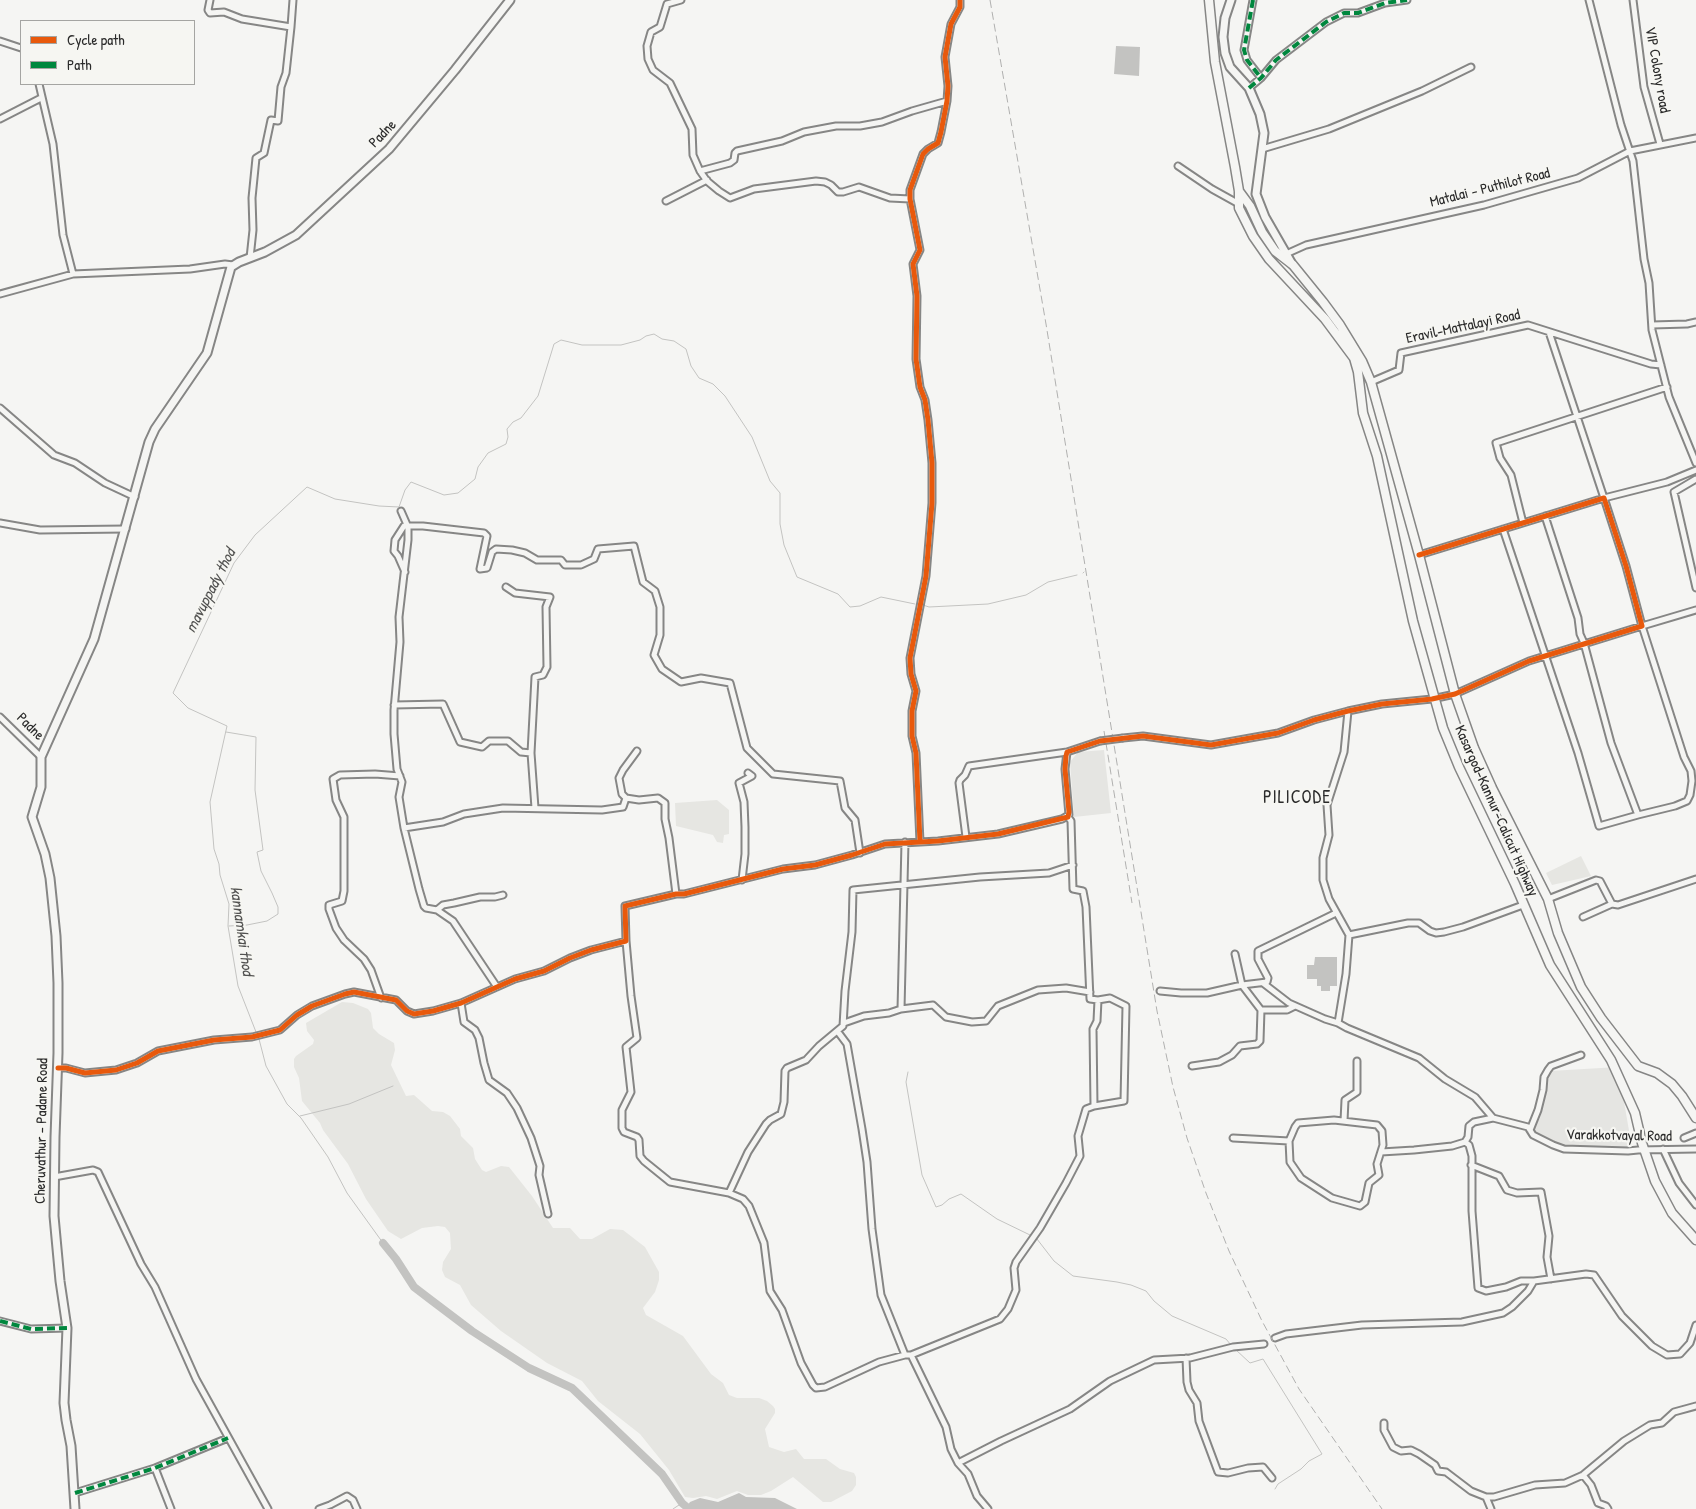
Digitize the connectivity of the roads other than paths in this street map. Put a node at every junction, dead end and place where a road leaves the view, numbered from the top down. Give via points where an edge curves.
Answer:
1 (210, 0) edge
2 (293, 0) edge
3 (510, 0) edge
4 (681, 0) edge
5 (960, 0) edge
6 (1209, 0) edge
7 (1231, 0) edge
8 (1253, 0) edge
9 (1407, 0) edge
10 (1589, 0) edge
11 (1633, 0) edge
12 (291, 27) junction
13 (0, 41) edge
14 (20, 48) edge
15 (1471, 67) dead end
16 (1261, 78) junction
17 (39, 85) edge
18 (1249, 88) junction
19 (41, 98) junction
20 (947, 101) junction
21 (0, 119) edge
22 (1696, 138) edge
23 (1660, 144) junction
24 (1262, 149) junction
25 (1630, 151) junction
26 (1178, 166) dead end
27 (700, 170) junction
28 (707, 180) junction
29 (1239, 191) junction
30 (910, 198) junction
31 (666, 201) dead end
32 (1239, 204) junction
33 (1286, 254) junction
34 (250, 258) junction
35 (233, 265) junction
36 (1293, 265) junction
37 (73, 274) junction
38 (0, 294) edge
39 (1696, 322) edge
40 (1652, 325) junction
41 (1549, 332) junction
42 (1661, 365) junction
43 (1371, 382) junction
44 (1667, 388) junction
45 (0, 408) edge
46 (1578, 416) junction
47 (1696, 463) edge
48 (1696, 470) edge
49 (1696, 479) edge
50 (135, 497) junction
51 (1604, 498) junction
52 (401, 511) dead end
53 (1545, 516) junction
54 (0, 523) edge
55 (1524, 523) junction
56 (407, 526) junction
57 (126, 529) junction
58 (1503, 529) junction
59 (1419, 555) junction
60 (405, 572) junction
61 (506, 587) dead end
62 (1696, 588) edge
63 (1696, 610) edge
64 (1642, 626) junction
65 (1584, 644) junction
66 (1545, 656) junction
67 (1455, 694) junction
68 (1434, 699) junction
69 (394, 705) junction
70 (1348, 711) junction
71 (0, 717) edge
72 (637, 751) dead end
73 (1068, 752) junction
74 (531, 753) junction
75 (41, 757) junction
76 (748, 773) dead end
77 (400, 776) junction
78 (626, 798) junction
79 (535, 808) junction
80 (1638, 815) junction
81 (1068, 817) junction
82 (404, 828) junction
83 (966, 837) junction
84 (905, 842) junction
85 (920, 842) junction
86 (860, 853) junction
87 (1073, 866) junction
88 (1696, 879) edge
89 (742, 880) junction
90 (904, 885) junction
91 (676, 894) junction
92 (503, 895) dead end
93 (1548, 899) junction
94 (1612, 904) junction
95 (1524, 905) junction
96 (437, 910) junction
97 (1336, 913) junction
98 (1583, 916) dead end
99 (1349, 936) junction
100 (626, 942) junction
101 (1235, 954) dead end
102 (1263, 983) junction
103 (1242, 985) junction
104 (497, 987) junction
105 (1160, 991) dead end
106 (1090, 992) junction
107 (381, 998) junction
108 (1098, 1000) junction
109 (460, 1003) junction
110 (1295, 1006) junction
111 (901, 1009) junction
112 (1261, 1010) junction
113 (844, 1023) junction
114 (1338, 1023) junction
115 (838, 1032) junction
116 (1581, 1055) dead end
117 (1357, 1061) dead end
118 (1192, 1066) dead end
119 (58, 1068) junction
120 (1094, 1106) junction
121 (1493, 1118) junction
122 (1696, 1118) edge
123 (1344, 1121) junction
124 (1530, 1130) junction
125 (1696, 1133) edge
126 (1233, 1138) dead end
127 (1684, 1138) dead end
128 (1288, 1141) junction
129 (1465, 1142) junction
130 (1663, 1149) junction
131 (1696, 1149) edge
132 (1644, 1150) junction
133 (1381, 1152) junction
134 (1470, 1164) junction
135 (54, 1177) junction
136 (729, 1193) junction
137 (1696, 1205) edge
138 (548, 1214) dead end
139 (1696, 1240) edge
140 (1551, 1280) junction
141 (1534, 1281) junction
142 (0, 1321) edge
143 (1696, 1325) edge
144 (67, 1328) junction
145 (1275, 1338) dead end
146 (1264, 1344) dead end
147 (905, 1355) junction
148 (911, 1355) junction
149 (1186, 1358) junction
150 (1696, 1406) edge
151 (1384, 1423) dead end
152 (228, 1438) junction
153 (958, 1463) junction
154 (155, 1468) junction
155 (1583, 1475) junction
156 (1272, 1478) dead end
157 (75, 1493) junction
158 (1486, 1497) junction
159 (75, 1509) edge
160 (171, 1509) edge
161 (268, 1509) edge
162 (319, 1509) edge
163 (357, 1509) edge
164 (988, 1509) edge
165 (1491, 1509) edge
166 (1608, 1509) edge

1 - 12 street via 210,13 224,12 242,19
2 - 12 street
3 - 34 main road, Padne via 389,149 296,235
4 - 27 street via 667,4 660,27 651,32 647,52 653,70 670,83 690,121 693,155
5 - 20 street via 951,24 945,57
6 - 29 highway, Kasargod-Kannur-Calicut Highway via 1215,62
7 - 18 main road, Kasargod-Kannur-Calicut Highway via 1225,18 1225,53 1230,67
8 - 16 street via 1244,50 1247,60
9 - 16 street via 1385,3 1358,13 1344,13 1326,22 1276,60
10 - 25 street
11 - 23 street, VIP Colony road via 1644,87
12 - 34 street via 278,121 271,120 264,152 256,158
13 - 14 street
15 - 24 street via 1329,129
16 - 18 street
17 - 19 street
18 - 24 main road, Kasargod-Kannur-Calicut Highway via 1260,114 1264,133
19 - 21 street
19 - 37 street via 53,144 63,234
20 - 27 street via 882,122 804,132 782,141 737,151 730,163
20 - 30 street via 938,143 923,154
22 - 23 street, Matalai - Puthilot Road
23 - 25 street, Matalai - Puthilot Road
24 - 33 main road, Kasargod-Kannur-Calicut Highway via 1256,194
25 - 33 street, Matalai - Puthilot Road via 1578,178 1484,205 1306,245
25 - 40 street
26 - 32 street
27 - 28 street
28 - 30 street via 730,198 754,189 825,182 838,192 859,187 890,198
28 - 31 street
29 - 32 highway, Kasargod-Kannur-Calicut Highway
29 - 36 highway, Kasargod-Kannur-Calicut Highway via 1275,252
30 - 85 street via 920,250 913,264 917,296 916,359 925,400 932,463 926,576 910,658 916,691 912,736 916,753
32 - 68 highway, Kasargod-Kannur-Calicut Highway via 1269,259 1324,319 1354,358 1363,413 1377,456
33 - 36 main road, Kasargod-Kannur-Calicut Highway
34 - 35 main road, Padne
35 - 37 street
35 - 50 main road via 207,353 155,429
36 - 43 highway, Kasargod-Kannur-Calicut Highway via 1340,325
37 - 38 street
39 - 40 street
40 - 42 street
41 - 42 street, Eravil-Mattalayi Road
41 - 43 street, Eravil-Mattalayi Road via 1528,325 1401,353 1399,370
41 - 46 street
42 - 44 street
43 - 59 highway, Kasargod-Kannur-Calicut Highway
44 - 46 street
44 - 47 street
45 - 50 street via 54,455 76,463 105,483
46 - 51 street
46 - 55 street via 1496,443 1500,458 1512,475
48 - 51 street via 1667,482
49 - 62 street via 1674,492
50 - 57 main road
51 - 53 street
51 - 64 street
52 - 56 street
53 - 55 street
53 - 65 street
54 - 57 street via 40,530
55 - 58 street
56 - 60 street
56 - 60 street via 395,540 394,550
56 - 86 street via 484,532 487,536 480,568 487,568 496,549 525,553 537,560 561,560 565,565 594,559 598,549 634,546 643,582 655,591 660,607 660,635 654,655 662,668 681,682 701,678 730,683 747,748 773,774 840,781 845,808 854,820
57 - 75 main road via 94,639
58 - 59 street
58 - 66 street
59 - 67 highway, Kasargod-Kannur-Calicut Highway
60 - 69 street
61 - 74 street via 515,593 550,597 546,607 547,667 542,675 535,677
63 - 64 street
64 - 65 street
64 - 80 street via 1692,782 1687,801
65 - 66 street
65 - 80 street via 1611,743
66 - 67 street
66 - 80 street via 1599,826
67 - 68 street
67 - 93 highway, Kasargod-Kannur-Calicut Highway via 1492,788
68 - 70 street
68 - 95 highway, Kasargod-Kannur-Calicut Highway via 1459,767
69 - 74 street via 444,704 460,742 482,747 489,740 508,741 521,752
69 - 77 street via 395,756
70 - 73 street, bridge via 1278,733 1210,745 1143,736 1100,741
70 - 97 street via 1344,752 1327,805 1328,834 1322,858 1324,880
71 - 75 street, Padne
72 - 78 street via 619,778
73 - 81 street via 1065,769
73 - 83 street via 969,766 959,783
74 - 79 street
75 - 119 main road, Cheruvathur - Padane Road via 41,787 32,817 45,854 53,901 58,970
76 - 89 street via 752,776 739,783 745,827
77 - 82 street via 399,797
77 - 107 street via 340,775 333,779 336,800 344,817 344,891 342,901 329,905 329,909 344,940 371,970
78 - 79 street via 623,807 602,810
78 - 91 street via 658,798 665,802
79 - 82 street via 504,808 464,814 443,822
81 - 83 street via 998,834
81 - 87 street via 1071,821
82 - 96 street via 424,906
83 - 85 street
84 - 85 street
84 - 86 street via 885,844
84 - 90 street
86 - 89 street
87 - 90 street via 1049,873
87 - 106 street via 1073,889 1083,891 1086,907
88 - 94 street via 1618,905
89 - 91 street
90 - 111 street
90 - 113 street via 853,890
91 - 100 street via 625,906
92 - 96 street via 443,905
93 - 94 street via 1596,880 1600,881
93 - 122 highway, Kasargod-Kannur-Calicut Highway via 1558,934 1581,987 1596,1010 1638,1066 1657,1073 1672,1084
94 - 98 street
95 - 99 street via 1444,932 1436,933 1419,923 1408,923
95 - 132 highway, Kasargod-Kannur-Calicut Highway via 1550,965 1611,1060 1635,1112
96 - 104 street via 453,921
97 - 99 street
97 - 102 street via 1258,951 1258,959 1268,978
99 - 114 street
100 - 104 street via 591,950
100 - 136 street via 637,1038 626,1047 631,1092 622,1110 622,1128 624,1132 637,1136 640,1156 670,1182
101 - 103 street
102 - 103 street
102 - 110 street
103 - 105 street via 1207,993
103 - 112 street
104 - 109 street
106 - 108 street via 1090,999
106 - 111 street via 1066,988 1038,990 998,1006 986,1021 946,1017 933,1005
107 - 109 street via 396,1000 414,1014
107 - 119 street via 354,992 345,994 312,1006 280,1030 252,1037 173,1047 116,1070 85,1073
108 - 120 street via 1098,1021 1093,1029
108 - 120 street via 1110,998 1126,1006 1124,1101
109 - 138 street via 464,1022 475,1030 479,1038 489,1080 507,1094 531,1138 540,1166
110 - 112 street via 1287,1010
110 - 114 street
111 - 113 street
112 - 118 street via 1260,1041 1257,1044 1240,1046 1219,1062
113 - 115 street
114 - 121 street via 1419,1058 1475,1097
115 - 136 street via 806,1060 787,1068 781,1114 766,1124 748,1152
115 - 147 street via 847,1044 863,1137 881,1295
116 - 124 street via 1548,1070
117 - 123 street via 1357,1092 1345,1100
119 - 135 main road, Cheruvathur - Padane Road
120 - 148 street via 1086,1109 1078,1136 1080,1156 1040,1228 1016,1262 1016,1290 1008,1309 1000,1319
121 - 124 street, Varakkotvayal Road
121 - 129 street via 1469,1126
123 - 128 street via 1298,1123
123 - 133 street via 1380,1127 1383,1135
124 - 132 street, Varakkotvayal Road via 1533,1135 1564,1149
125 - 127 street
126 - 128 street
128 - 133 street via 1290,1162 1301,1178 1332,1198 1360,1206 1365,1202 1369,1183 1379,1175 1377,1164
129 - 133 street
129 - 134 street via 1470,1150
130 - 131 street, Varakkotvayal Road
130 - 132 street, Varakkotvayal Road
130 - 137 street via 1679,1183
132 - 139 highway, Kasargod-Kannur-Calicut Highway via 1655,1181 1672,1213
134 - 140 street via 1498,1176 1507,1190 1541,1192 1549,1236 1547,1257
134 - 141 street via 1478,1288 1486,1291 1521,1281
135 - 144 main road, Cheruvathur - Padane Road via 56,1250
135 - 152 street via 93,1170 98,1172 141,1264 155,1286 185,1358
136 - 147 street via 749,1206 764,1242 770,1291 782,1310 800,1362 816,1388
140 - 141 street
140 - 143 street via 1594,1275 1622,1316 1652,1346 1667,1355 1680,1354 1690,1343
141 - 145 street via 1528,1291 1503,1313 1462,1322 1362,1325
142 - 144 street via 31,1329
144 - 157 main road, Cheruvathur - Padane Road via 64,1403
146 - 149 street
147 - 148 street
148 - 153 street via 946,1427
149 - 153 street via 1154,1360 1110,1381 1070,1409
149 - 156 street via 1186,1382 1197,1403 1199,1421 1218,1472 1264,1467
150 - 155 street via 1674,1412 1662,1423 1650,1425 1624,1441
151 - 158 street via 1393,1447 1419,1454 1438,1471 1446,1472 1471,1491
152 - 154 street
152 - 161 street
153 - 164 street
154 - 157 street
154 - 160 street
155 - 158 street via 1566,1484 1535,1485
155 - 166 street via 1598,1503
157 - 159 main road, Cheruvathur - Padane Road
158 - 165 street
162 - 163 street via 347,1496

